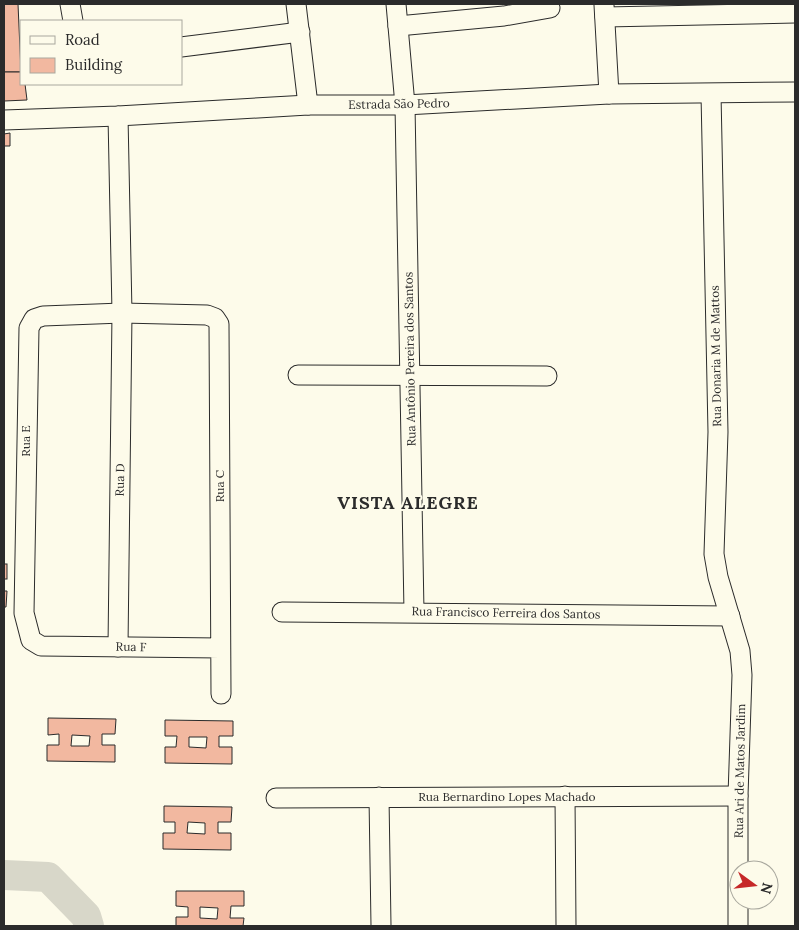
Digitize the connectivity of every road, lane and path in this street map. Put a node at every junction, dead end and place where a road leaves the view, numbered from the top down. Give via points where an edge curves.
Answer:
1 (70, 4) edge
2 (296, 4) edge
3 (396, 4) edge
4 (795, 4) edge
5 (550, 8) dead end
6 (700, 9) edge
7 (504, 10) edge
8 (604, 10) edge
9 (795, 13) edge
10 (73, 20) edge
11 (398, 26) junction
12 (300, 32) junction
13 (182, 47) edge
14 (795, 92) edge
15 (609, 94) junction
16 (710, 94) junction
17 (308, 105) junction
18 (405, 105) junction
19 (118, 116) junction
20 (4, 120) edge
21 (122, 313) junction
22 (219, 324) joint
23 (298, 375) dead end
24 (547, 376) dead end
25 (410, 377) junction
26 (282, 612) dead end
27 (414, 612) junction
28 (730, 616) junction
29 (41, 646) joint
30 (118, 647) junction
31 (220, 648) junction
32 (221, 694) dead end
33 (565, 796) junction
34 (738, 796) junction
35 (380, 797) junction
36 (276, 798) dead end
37 (381, 926) edge
38 (566, 926) edge
39 (738, 926) edge

1 - 10 street
2 - 12 street
3 - 11 street, Rua Antônio Pereira dos Santos
4 - 9 street
5 - 7 street
6 - 8 street
6 - 9 street
7 - 11 street
8 - 15 street
11 - 18 street, Rua Antônio Pereira dos Santos
12 - 13 street
12 - 17 street
14 - 16 street, Estrada São Pedro
15 - 16 street, Estrada São Pedro
15 - 18 street, Estrada São Pedro
16 - 28 street, Rua Donaria M de Mattos via 718,432 714,554
17 - 18 street, Estrada São Pedro
17 - 19 street, Estrada São Pedro
18 - 25 street, Rua Antônio Pereira dos Santos
19 - 20 street, Estrada São Pedro
19 - 21 street
21 - 22 street, Rua E via 211,316
21 - 29 street, Rua E via 43,316 34,319 29,328 24,613 31,640
21 - 30 street, Rua D
22 - 31 street, Rua C
23 - 25 street
24 - 25 street
25 - 27 street, Rua Antônio Pereira dos Santos
26 - 27 street, Rua Francisco Ferreira dos Santos
27 - 28 street, Rua Francisco Ferreira dos Santos
28 - 34 street, Rua Ari de Matos Jardim via 740,651 742,675
29 - 30 street, Rua F
30 - 31 street, Rua F
31 - 32 street, Rua C
33 - 34 street, Rua Bernardino Lopes Machado
33 - 35 street, Rua Bernardino Lopes Machado
33 - 38 street
34 - 39 street, Rua Ari de Matos Jardim
35 - 36 street, Rua Bernardino Lopes Machado
35 - 37 street

